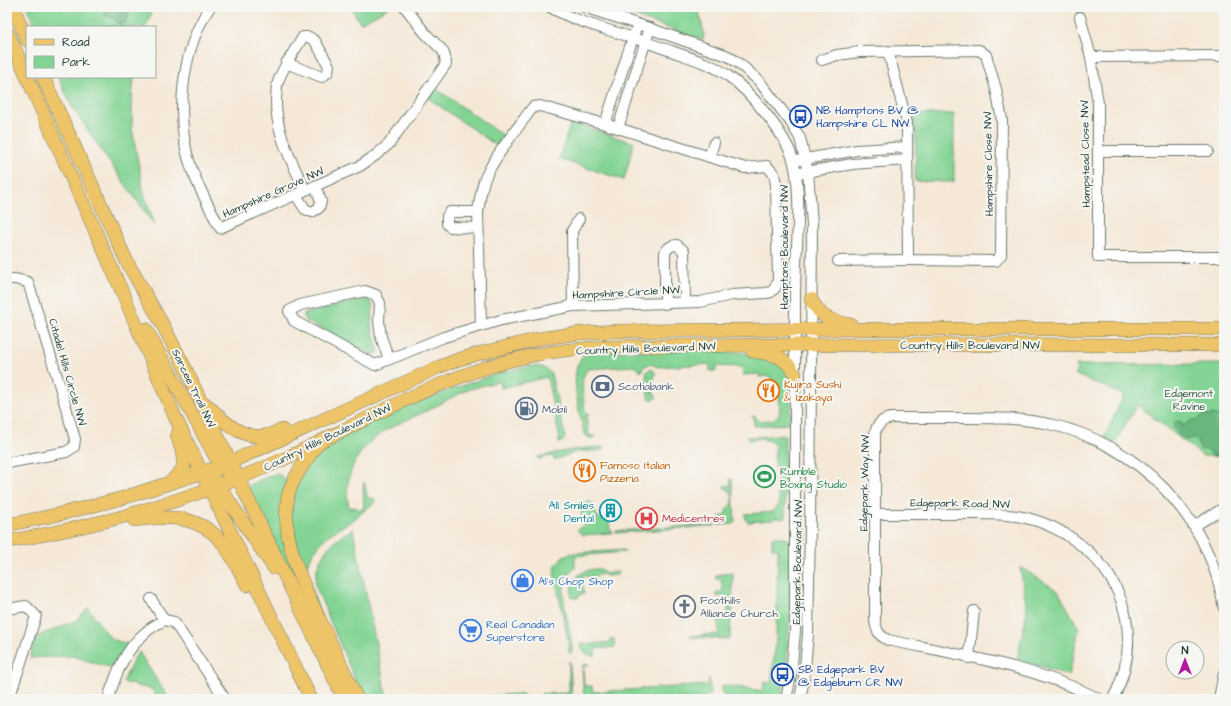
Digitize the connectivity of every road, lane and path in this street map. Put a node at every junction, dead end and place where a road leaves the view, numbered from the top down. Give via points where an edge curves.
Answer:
1 (13, 7) edge
2 (210, 7) edge
3 (405, 7) edge
4 (550, 7) edge
5 (584, 7) edge
6 (1080, 17) dead end
7 (638, 24) junction
8 (650, 28) junction
9 (7, 32) edge
10 (26, 38) edge
11 (632, 38) junction
12 (646, 42) junction
13 (888, 51) junction
14 (1224, 56) edge
15 (1091, 57) junction
16 (822, 60) dead end
17 (286, 63) dead end
18 (26, 74) edge
19 (28, 78) edge
20 (44, 78) edge
21 (605, 124) junction
22 (618, 128) junction
23 (714, 143) dead end
24 (907, 147) junction
25 (1099, 151) junction
26 (1208, 151) dead end
27 (709, 157) junction
28 (805, 159) junction
29 (907, 160) junction
30 (794, 162) junction
31 (808, 172) junction
32 (796, 174) junction
33 (315, 186) junction
34 (300, 192) junction
35 (478, 212) junction
36 (579, 219) dead end
37 (478, 228) junction
38 (1224, 257) edge
39 (908, 260) junction
40 (838, 261) dead end
41 (7, 279) edge
42 (124, 296) junction
43 (811, 300) junction
44 (685, 302) junction
45 (665, 304) junction
46 (573, 306) junction
47 (481, 325) junction
48 (866, 329) junction
49 (1224, 329) edge
50 (795, 330) junction
51 (811, 330) junction
52 (715, 345) junction
53 (795, 345) junction
54 (811, 345) junction
55 (1224, 345) edge
56 (389, 359) junction
57 (431, 371) junction
58 (795, 374) junction
59 (198, 396) junction
60 (334, 415) junction
61 (175, 418) junction
62 (319, 443) junction
63 (7, 463) edge
64 (229, 470) junction
65 (211, 482) junction
66 (170, 483) junction
67 (1224, 508) edge
68 (875, 514) junction
69 (102, 522) junction
70 (7, 525) edge
71 (1194, 526) junction
72 (36, 536) junction
73 (7, 541) edge
74 (293, 594) junction
75 (151, 599) dead end
76 (1224, 608) edge
77 (7, 609) edge
78 (974, 611) dead end
79 (164, 620) junction
80 (969, 658) junction
81 (1224, 672) edge
82 (310, 698) edge
83 (10, 699) edge
84 (108, 699) edge
85 (225, 699) edge
86 (344, 699) edge
87 (357, 699) edge
88 (786, 699) edge
89 (800, 699) edge
90 (1099, 699) edge
91 (1112, 699) edge
92 (1219, 699) edge

1 - 10 main road
2 - 34 street, Hampshire Grove NW via 193,42 184,77 181,114 185,143 201,189 220,228
3 - 33 street, Hampshire Grove NW via 443,52 446,64 389,144 360,166
4 - 11 street, Hamptons Boulevard NW via 560,13
5 - 7 street
6 - 15 street, Hampstead Close NW
7 - 8 street
7 - 11 street
8 - 12 street
8 - 28 street via 728,56 759,80 800,138
9 - 18 main road
11 - 12 street, Hamptons Boulevard NW
11 - 21 street
12 - 22 street
12 - 30 street, Hamptons Boulevard NW via 692,58 726,74 747,92 763,111 789,148
13 - 16 street, Hampshire Close NW via 837,55
13 - 24 street via 907,123
13 - 39 street, Hampshire Close NW via 979,50 986,55 1002,120 1001,255 996,261
14 - 15 street
15 - 25 street, Hampstead Close NW via 1098,103
17 - 34 street via 277,84 276,103 283,145
19 - 42 main road
20 - 59 main road, Sarcee Trail NW via 115,238
21 - 22 street, Hampshire Circle NW
21 - 35 street, Hampshire Circle NW via 540,106 533,107 486,177
22 - 27 street, Hampshire Circle NW
23 - 27 street
24 - 28 street via 857,150
24 - 29 street
25 - 26 street
25 - 38 street, Hampstead Close NW via 1098,257
27 - 44 street, Hampshire Circle NW via 745,168 767,166 774,174 778,281 771,292
28 - 30 street
28 - 31 street
29 - 31 street via 852,164
29 - 39 street
30 - 32 street, Hamptons Boulevard NW
31 - 32 street
31 - 43 street via 812,224
32 - 50 street, Hamptons Boulevard NW via 798,212
33 - 34 street, Hampshire Grove NW
33 - 34 street via 321,201 319,208 312,212 305,209
35 - 37 street, Hampshire Circle NW
35 - 37 street via 450,212 447,216 447,224 450,227
36 - 46 street via 572,231
37 - 47 street, Hampshire Circle NW
39 - 40 street, Hampshire Close NW
41 - 63 street, Citadel Hills Circle NW via 28,282 75,439 74,447 66,452
42 - 61 main road
42 - 64 main road via 140,316 215,456
43 - 48 main road via 821,315
43 - 51 street
44 - 45 street, Hampshire Circle NW
44 - 45 street via 684,251 673,245 665,252
45 - 46 street, Hampshire Circle NW
46 - 47 street, Hampshire Circle NW
47 - 56 street
48 - 49 main road, Country Hills Boulevard NW
48 - 51 main road, Country Hills Boulevard NW
50 - 51 main road, Country Hills Boulevard NW
50 - 53 street, Hamptons Boulevard NW
50 - 57 main road, Country Hills Boulevard NW via 581,333 543,338 481,353
51 - 54 street, Edgepark Boulevard NW
52 - 53 main road, Country Hills Boulevard NW
52 - 58 main road via 780,357 786,360
52 - 62 main road, Country Hills Boulevard NW via 588,348 523,357 441,384
53 - 54 main road, Country Hills Boulevard NW
53 - 58 street, Edgepark Boulevard NW
54 - 55 main road, Country Hills Boulevard NW
54 - 89 street, Edgepark Boulevard NW via 808,634
56 - 56 street via 381,337 380,304 376,295 365,291 300,305 289,311 294,321 375,365
57 - 60 main road, Country Hills Boulevard NW
57 - 64 main road via 410,387 302,439
58 - 88 street, Edgepark Boulevard NW via 795,631
59 - 60 main road via 228,424 246,434 257,436 265,436
59 - 64 main road, Sarcee Trail NW
60 - 64 main road, Country Hills Boulevard NW
61 - 65 main road
61 - 66 main road via 184,467
62 - 64 main road, Country Hills Boulevard NW via 266,467
62 - 87 main road via 298,473 289,495 288,532 304,585
64 - 65 main road, Country Hills Boulevard NW
64 - 65 main road, Country Hills Boulevard NW
64 - 74 main road, Sarcee Trail NW
65 - 66 main road, Country Hills Boulevard NW
65 - 69 main road, Country Hills Boulevard NW via 159,507
65 - 72 main road via 64,524
65 - 74 main road
65 - 82 main road
66 - 70 main road, Country Hills Boulevard NW via 89,507
67 - 71 street
68 - 71 street, Edgepark Way NW via 875,433 876,428 887,418 1010,418 1064,427 1122,454 1169,492
68 - 80 street, Edgepark Way NW via 877,631 888,640
68 - 91 street, Edgepark Road NW via 1018,516 1055,529 1089,551 1118,591 1127,623 1127,660
69 - 72 main road, Country Hills Boulevard NW
69 - 82 main road via 168,517 191,521 220,540 230,553 300,688
71 - 76 street, Edgepark Way NW via 1212,563
72 - 73 main road, Country Hills Boulevard NW
74 - 86 main road, Sarcee Trail NW
75 - 79 street
77 - 83 street via 26,606 36,616
78 - 80 street
79 - 84 street via 145,632 131,648 118,669
79 - 85 street via 174,622
80 - 90 street, Edgepark Way NW via 1046,677
81 - 92 street

